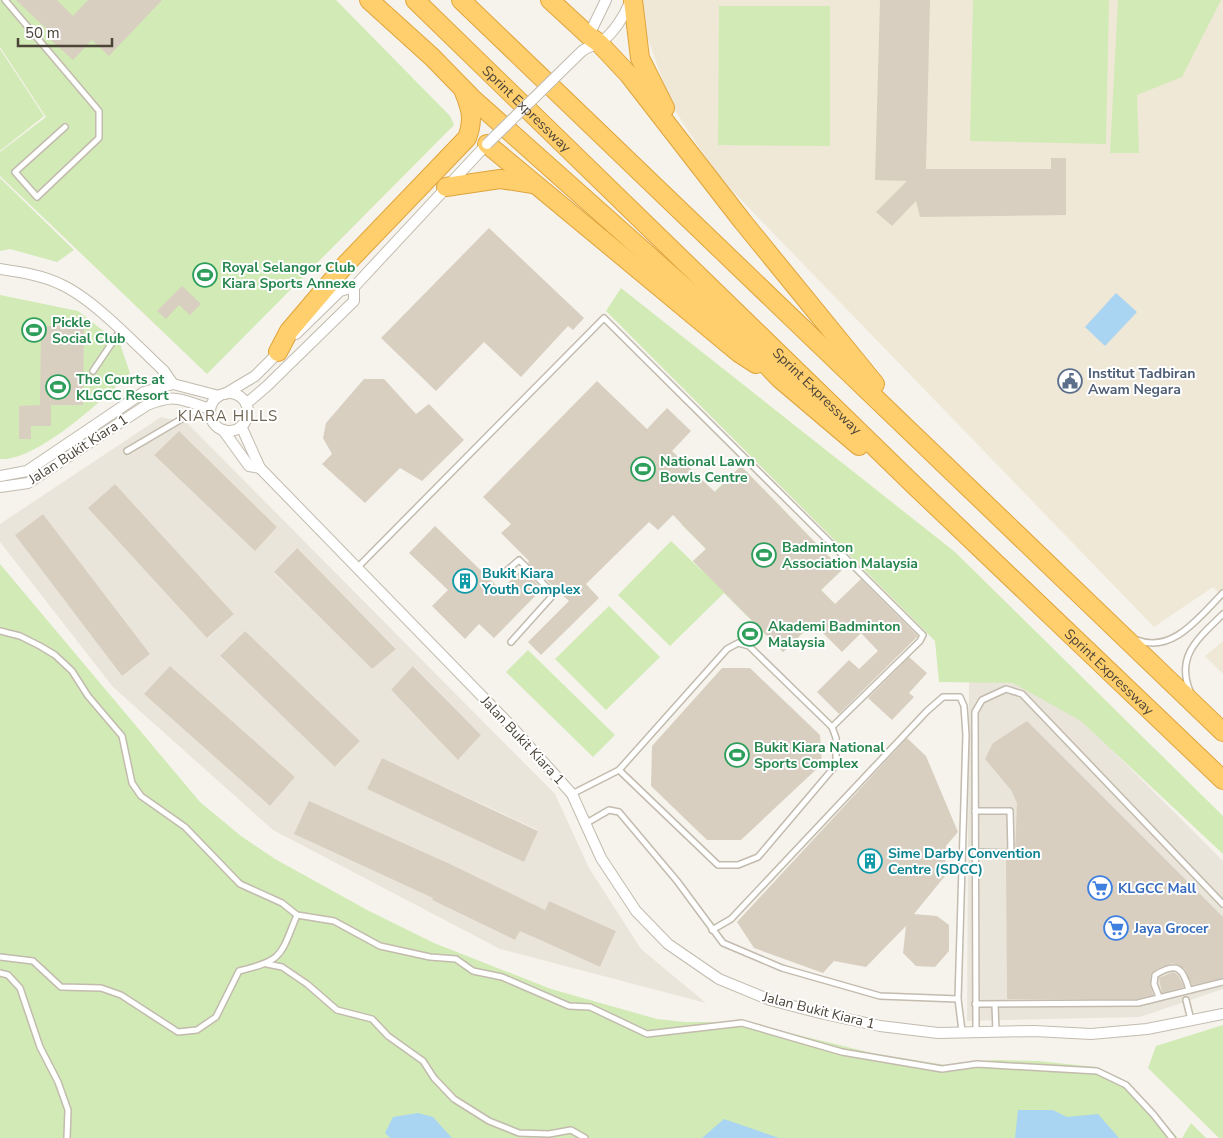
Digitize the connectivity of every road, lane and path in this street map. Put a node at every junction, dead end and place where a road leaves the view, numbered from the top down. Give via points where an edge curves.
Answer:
1 (4, 0) edge
2 (368, 0) edge
3 (415, 0) edge
4 (462, 0) edge
5 (550, 0) edge
6 (606, 0) edge
7 (632, 0) edge
8 (589, 44) junction
9 (463, 89) junction
10 (65, 127) dead end
11 (671, 130) junction
12 (487, 144) junction
13 (534, 184) junction
14 (446, 186) junction
15 (0, 269) edge
16 (354, 287) junction
17 (120, 331) junction
18 (278, 352) junction
19 (94, 371) dead end
20 (780, 379) junction
21 (173, 384) junction
22 (222, 395) junction
23 (246, 404) junction
24 (206, 408) junction
25 (241, 426) junction
26 (223, 430) junction
27 (923, 442) junction
28 (127, 451) dead end
29 (260, 468) junction
30 (0, 476) edge
31 (0, 487) edge
32 (916, 487) junction
33 (358, 567) junction
34 (505, 572) dead end
35 (1223, 593) edge
36 (1223, 614) edge
37 (0, 631) edge
38 (1122, 635) junction
39 (511, 642) dead end
40 (1195, 705) junction
41 (832, 727) junction
42 (1223, 732) edge
43 (619, 770) junction
44 (1223, 780) edge
45 (572, 794) junction
46 (975, 811) junction
47 (586, 824) junction
48 (975, 852) junction
49 (1223, 904) edge
50 (296, 915) junction
51 (712, 930) junction
52 (0, 957) edge
53 (267, 964) junction
54 (0, 973) edge
55 (1223, 982) edge
56 (1189, 990) junction
57 (1159, 997) junction
58 (958, 1000) junction
59 (1186, 1000) dead end
60 (975, 1004) junction
61 (995, 1005) junction
62 (1223, 1014) edge
63 (1191, 1020) junction
64 (962, 1031) junction
65 (976, 1031) junction
66 (996, 1031) junction
67 (67, 1138) edge
68 (585, 1138) edge
69 (1172, 1138) edge

1 - 10 lane via 99,112 99,138 37,197 15,172
2 - 9 highway
3 - 32 highway, Sprint Expressway
4 - 27 highway
5 - 8 highway
6 - 8 street
7 - 8 street via 622,18
7 - 11 highway via 640,58 665,108
8 - 11 highway via 629,75
8 - 12 street, bridge
9 - 18 highway via 472,116 467,138 346,264 289,331
9 - 20 highway via 736,334
11 - 27 highway
12 - 13 highway
12 - 14 street
13 - 14 highway via 500,179
13 - 20 highway via 739,353
14 - 16 street
15 - 17 street via 35,275 60,284 85,298
16 - 18 street via 340,290
16 - 23 street via 354,301
17 - 19 lane
17 - 21 street via 164,371
18 - 22 street via 255,376
20 - 32 highway via 881,466
21 - 22 street
21 - 30 street, Jalan Bukit Kiara 1 via 144,392 27,472
22 - 23 street via 237,395
22 - 24 street
23 - 25 street via 247,416
24 - 26 street via 212,420
24 - 28 lane
24 - 31 street, Jalan Bukit Kiara 1 via 184,398 164,398 147,405 28,483
25 - 26 street via 236,430
25 - 29 street, Jalan Bukit Kiara 1
26 - 29 street, Jalan Bukit Kiara 1 via 248,466
27 - 38 highway
29 - 33 street, Jalan Bukit Kiara 1
32 - 44 highway, Sprint Expressway
33 - 41 lane via 604,318 923,635
33 - 45 street, Jalan Bukit Kiara 1
34 - 39 lane via 519,560 554,594
35 - 38 lane via 1178,636 1163,643 1147,644
36 - 40 lane via 1188,653 1184,667 1186,683
37 - 50 lane via 40,646 72,671 88,696 122,736 132,783 141,796 185,827 240,884 282,903
38 - 40 highway
40 - 42 highway
41 - 43 lane via 749,646 738,643 727,649
41 - 43 lane via 836,738 836,765 758,857 738,865 718,865
43 - 45 lane
45 - 47 street, Jalan Bukit Kiara 1
46 - 48 lane
46 - 48 lane via 1010,811 1011,853
46 - 49 lane via 975,712 982,700 1006,689 1022,694
47 - 51 lane via 609,810 619,812 677,881
47 - 64 street, Jalan Bukit Kiara 1 via 601,858 636,911 668,944 719,979 770,1000 870,1024 938,1033
48 - 60 lane
50 - 53 lane via 280,954
50 - 69 lane via 334,921 380,946 456,959 472,971 502,977 569,1006 590,1006 647,1034 742,1023 842,1052 942,1069 977,1064 1097,1071 1126,1085
51 - 58 lane via 723,943 791,971 880,996
51 - 58 lane via 732,919 927,710 943,697 960,697 964,706 966,735
52 - 53 lane via 33,961 61,987 102,988 120,995 178,1032 197,1030 216,1016 239,971
53 - 68 lane via 282,967 337,1010 372,1020 423,1061 454,1099 489,1121 519,1133 549,1134 571,1130
54 - 67 lane via 8,975 20,988 40,1047 68,1110
55 - 56 lane
56 - 57 lane
56 - 57 lane via 1184,972 1178,968 1165,968 1155,975 1154,984
57 - 61 lane via 1138,1003
58 - 64 lane
59 - 63 lane
60 - 61 lane
60 - 65 lane
61 - 66 lane
62 - 63 street, Jalan Bukit Kiara 1
63 - 66 street, Jalan Bukit Kiara 1 via 1147,1029 1091,1034
64 - 65 street, Jalan Bukit Kiara 1
65 - 66 street, Jalan Bukit Kiara 1

